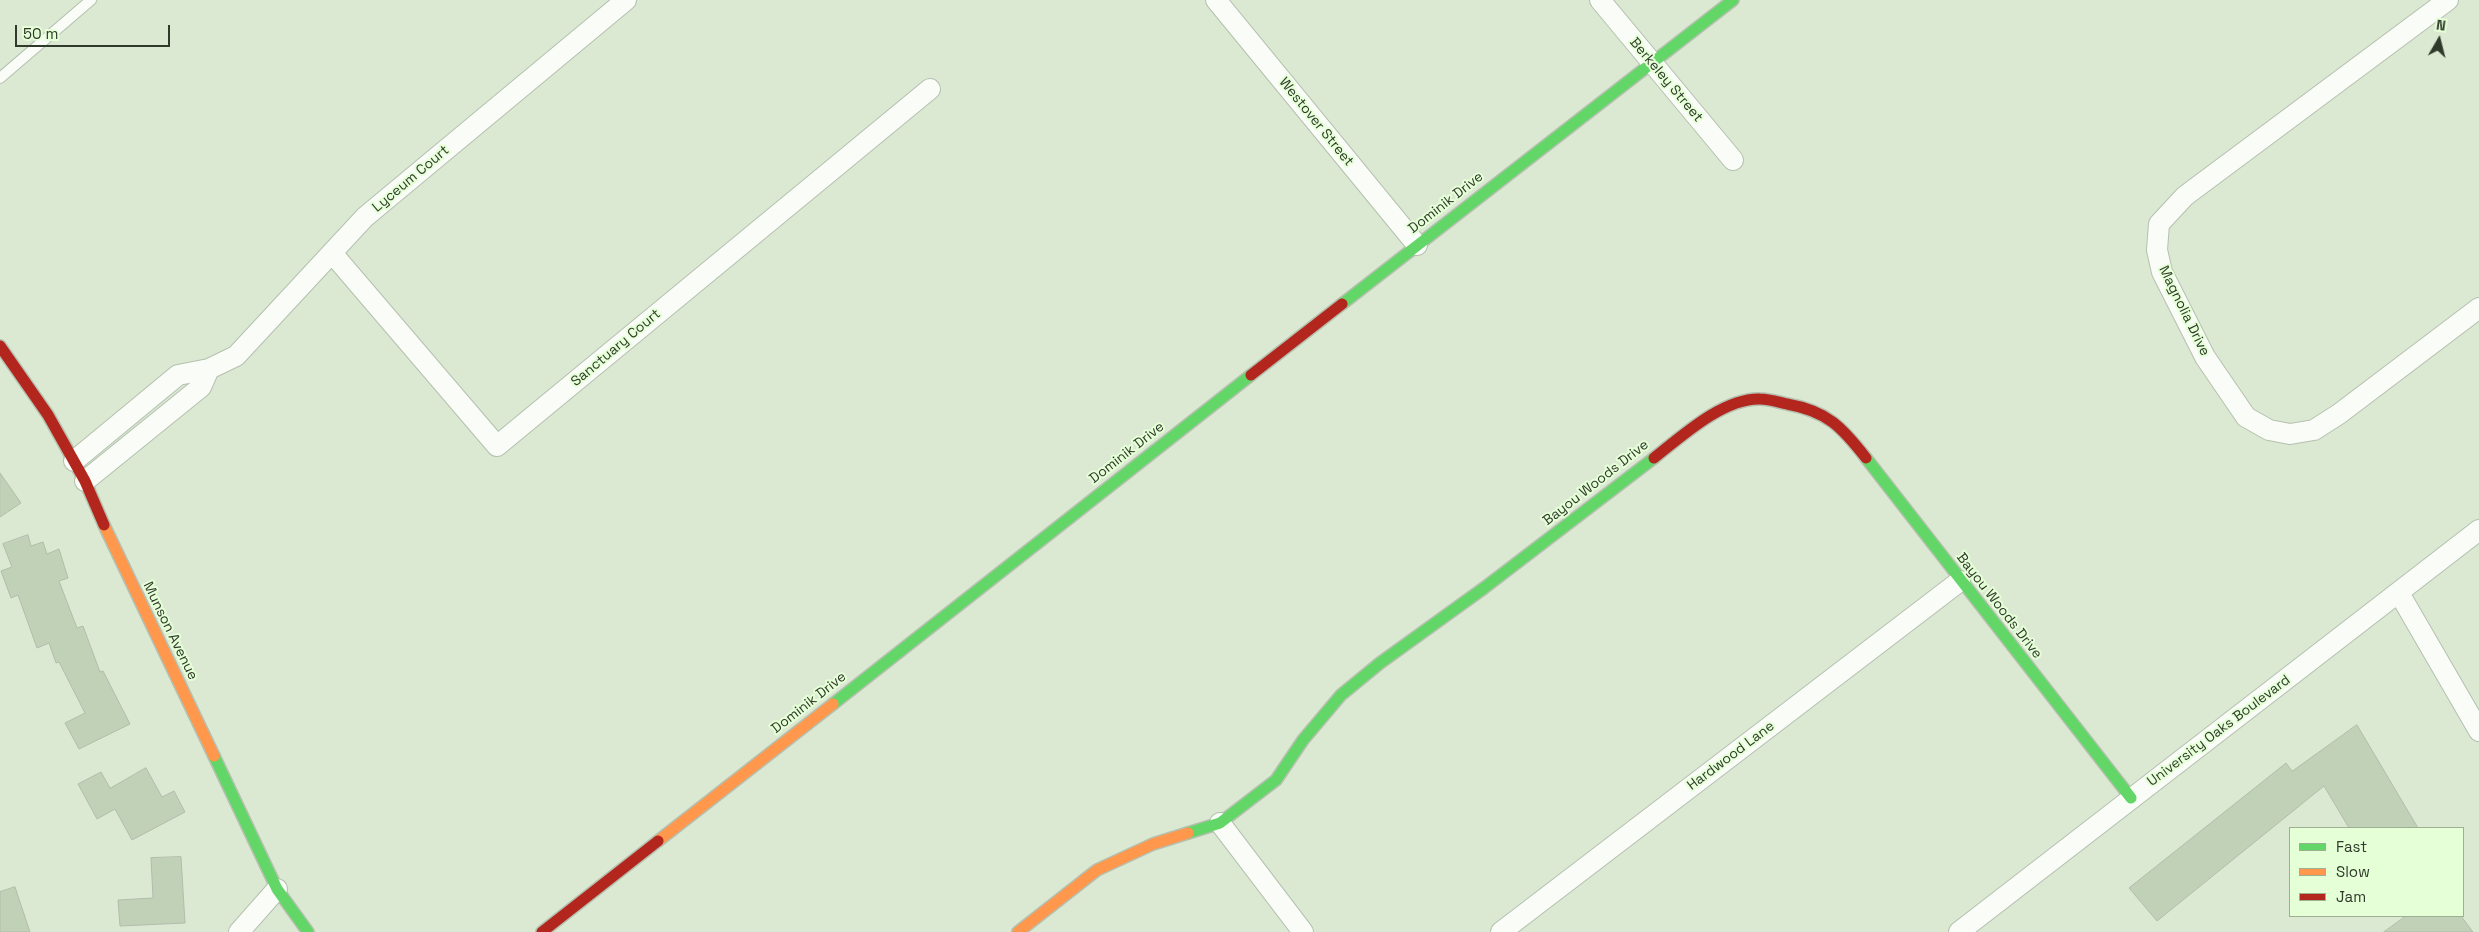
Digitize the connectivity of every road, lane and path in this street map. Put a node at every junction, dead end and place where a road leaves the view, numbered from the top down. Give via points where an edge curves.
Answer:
1 (91, 0) edge
2 (626, 0) edge
3 (1216, 0) edge
4 (1600, 0) edge
5 (1733, 0) edge
6 (2448, 0) edge
7 (1651, 62) junction
8 (0, 78) edge
9 (930, 89) dead end
10 (1733, 160) dead end
11 (1417, 244) junction
12 (332, 253) junction
13 (2479, 308) edge
14 (0, 346) edge
15 (209, 369) junction
16 (74, 461) junction
17 (85, 480) junction
18 (2479, 530) edge
19 (1960, 581) junction
20 (2399, 593) junction
21 (2479, 731) edge
22 (2131, 798) junction
23 (1220, 823) junction
24 (277, 889) junction
25 (239, 932) edge
26 (308, 932) edge
27 (542, 932) edge
28 (1018, 932) edge
29 (1303, 932) edge
30 (1502, 932) edge
31 (1959, 932) edge

1 - 8 lane
2 - 12 street, Lyceum Court via 365,217
3 - 11 street, Westover Street
4 - 7 street, Berkeley Street
5 - 7 street, Dominik Drive
6 - 13 street, Magnolia Drive via 2185,196 2159,224 2157,250 2162,272 2205,357 2246,417 2269,430 2290,434 2314,430
7 - 10 street, Berkeley Street
7 - 11 street, Dominik Drive
9 - 12 street, Sanctuary Court via 497,446
11 - 27 street, Dominik Drive
12 - 15 street, Lyceum Court via 236,356
14 - 16 street, Munson Avenue via 48,415
15 - 16 street, Lyceum Court via 178,375
15 - 17 street via 201,387
16 - 17 street, Munson Avenue
17 - 24 street, Munson Avenue
18 - 20 street, University Oaks Boulevard
19 - 22 street, Bayou Woods Drive
19 - 23 street, Bayou Woods Drive via 1864,454 1838,425 1806,407 1759,399 1732,405 1702,421 1484,588 1380,663 1341,695 1303,740 1276,780
19 - 30 street, Hardwood Lane
20 - 21 street
20 - 22 street, University Oaks Boulevard
22 - 31 street, University Oaks Boulevard
23 - 28 street, Bayou Woods Drive via 1153,844 1097,870
23 - 29 street
24 - 25 street
24 - 26 street, Munson Avenue

